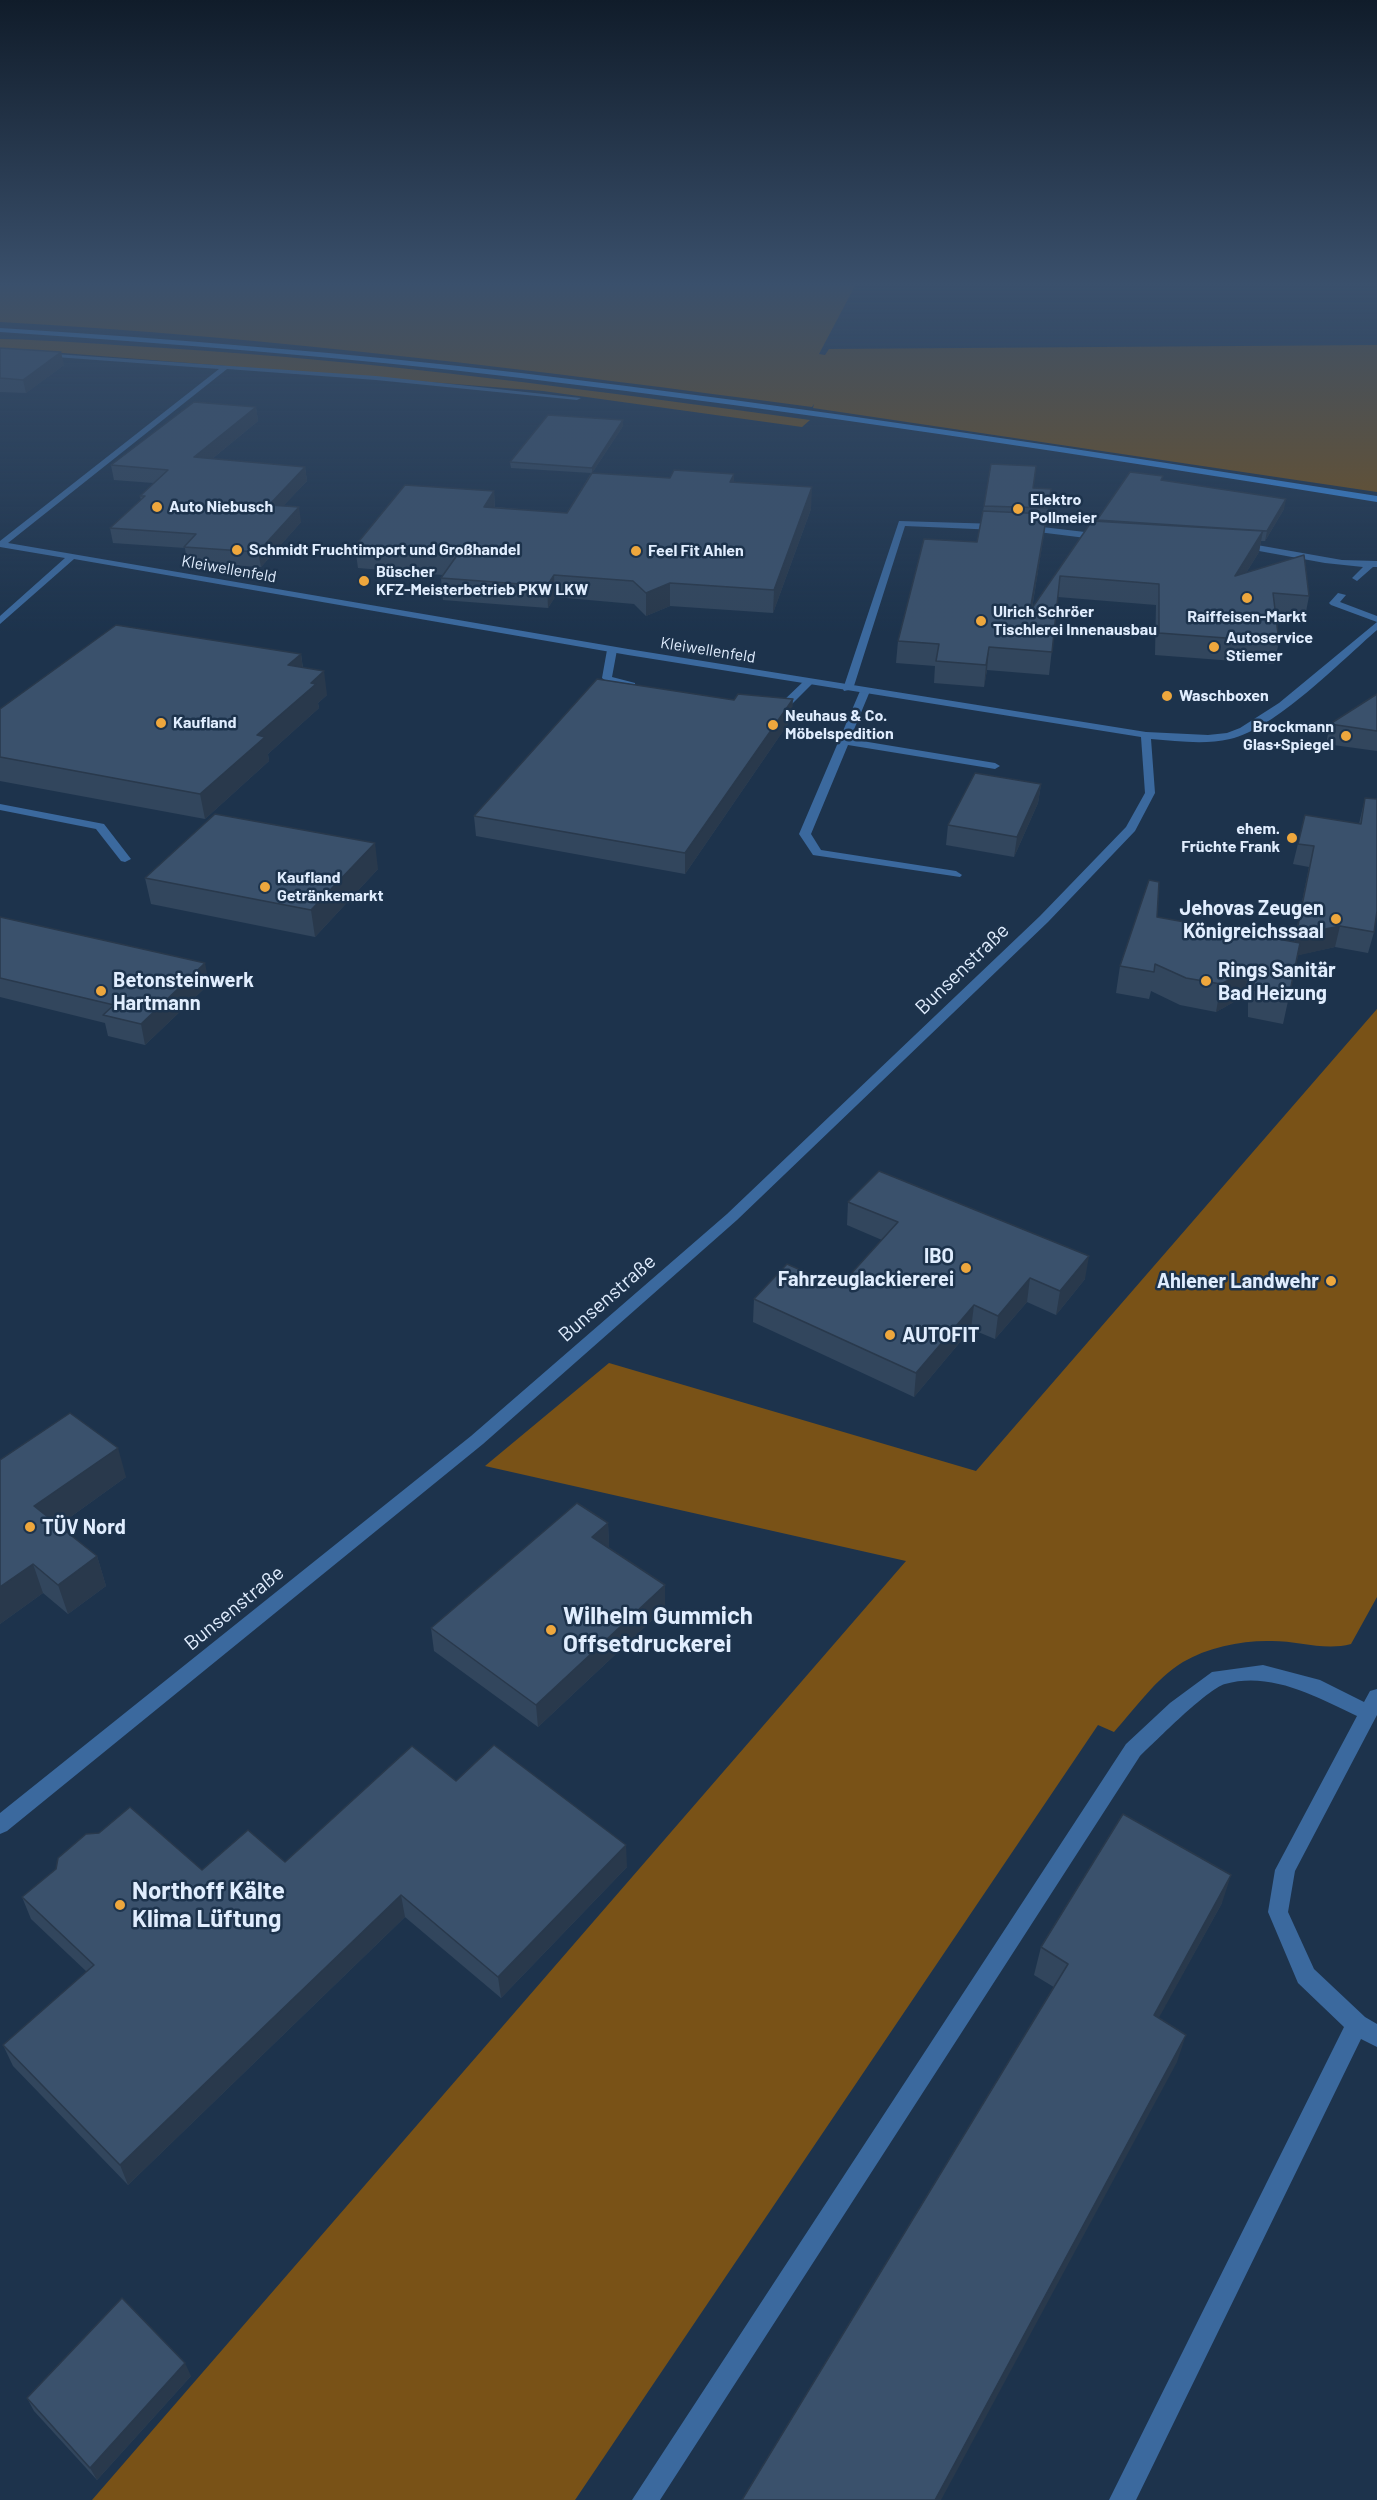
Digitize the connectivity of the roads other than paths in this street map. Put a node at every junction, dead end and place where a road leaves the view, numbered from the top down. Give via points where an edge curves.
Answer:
1 (186, 399) edge
2 (694, 399) edge
3 (1377, 499) edge
4 (1005, 527) edge
5 (1016, 527) edge
6 (1113, 537) edge
7 (0, 544) edge
8 (1233, 545) edge
9 (71, 557) junction
10 (1374, 564) edge
11 (1357, 578) dead end
12 (1341, 595) dead end
13 (1377, 619) edge
14 (0, 621) edge
15 (1377, 625) edge
16 (612, 650) junction
17 (809, 682) junction
18 (647, 688) edge
19 (848, 689) junction
20 (865, 691) junction
21 (757, 705) edge
22 (1146, 735) junction
23 (844, 741) junction
24 (995, 766) dead end
25 (0, 807) edge
26 (125, 859) dead end
27 (956, 875) dead end
28 (1372, 1705) edge
29 (0, 1825) edge
30 (1357, 2024) junction
31 (1377, 2036) edge
32 (645, 2500) edge
33 (1122, 2500) edge

1 - 7 street
2 - 3 main road
4 - 19 street via 902,524
5 - 6 street
7 - 9 street, Kleiwellenfeld
8 - 10 street via 1269,547 1335,562
9 - 14 street
9 - 16 street, Kleiwellenfeld
10 - 11 street
12 - 13 street via 1334,603
15 - 22 street, Kleiwellenfeld via 1257,723 1240,732 1193,738
16 - 17 street, Kleiwellenfeld
16 - 18 street via 607,678
17 - 19 street, Kleiwellenfeld
17 - 21 street via 785,705
19 - 20 street, Kleiwellenfeld
20 - 22 street, Kleiwellenfeld
20 - 23 street
22 - 29 street, Bunsenstraße via 1150,793 1131,829 1044,920 732,1217 477,1440
23 - 24 street
23 - 27 street via 805,834 817,853
25 - 26 street via 100,826
28 - 30 street via 1285,1870 1278,1912 1306,1976
28 - 32 street via 1263,1672 1219,1677 1133,1750
30 - 31 street
30 - 33 street

